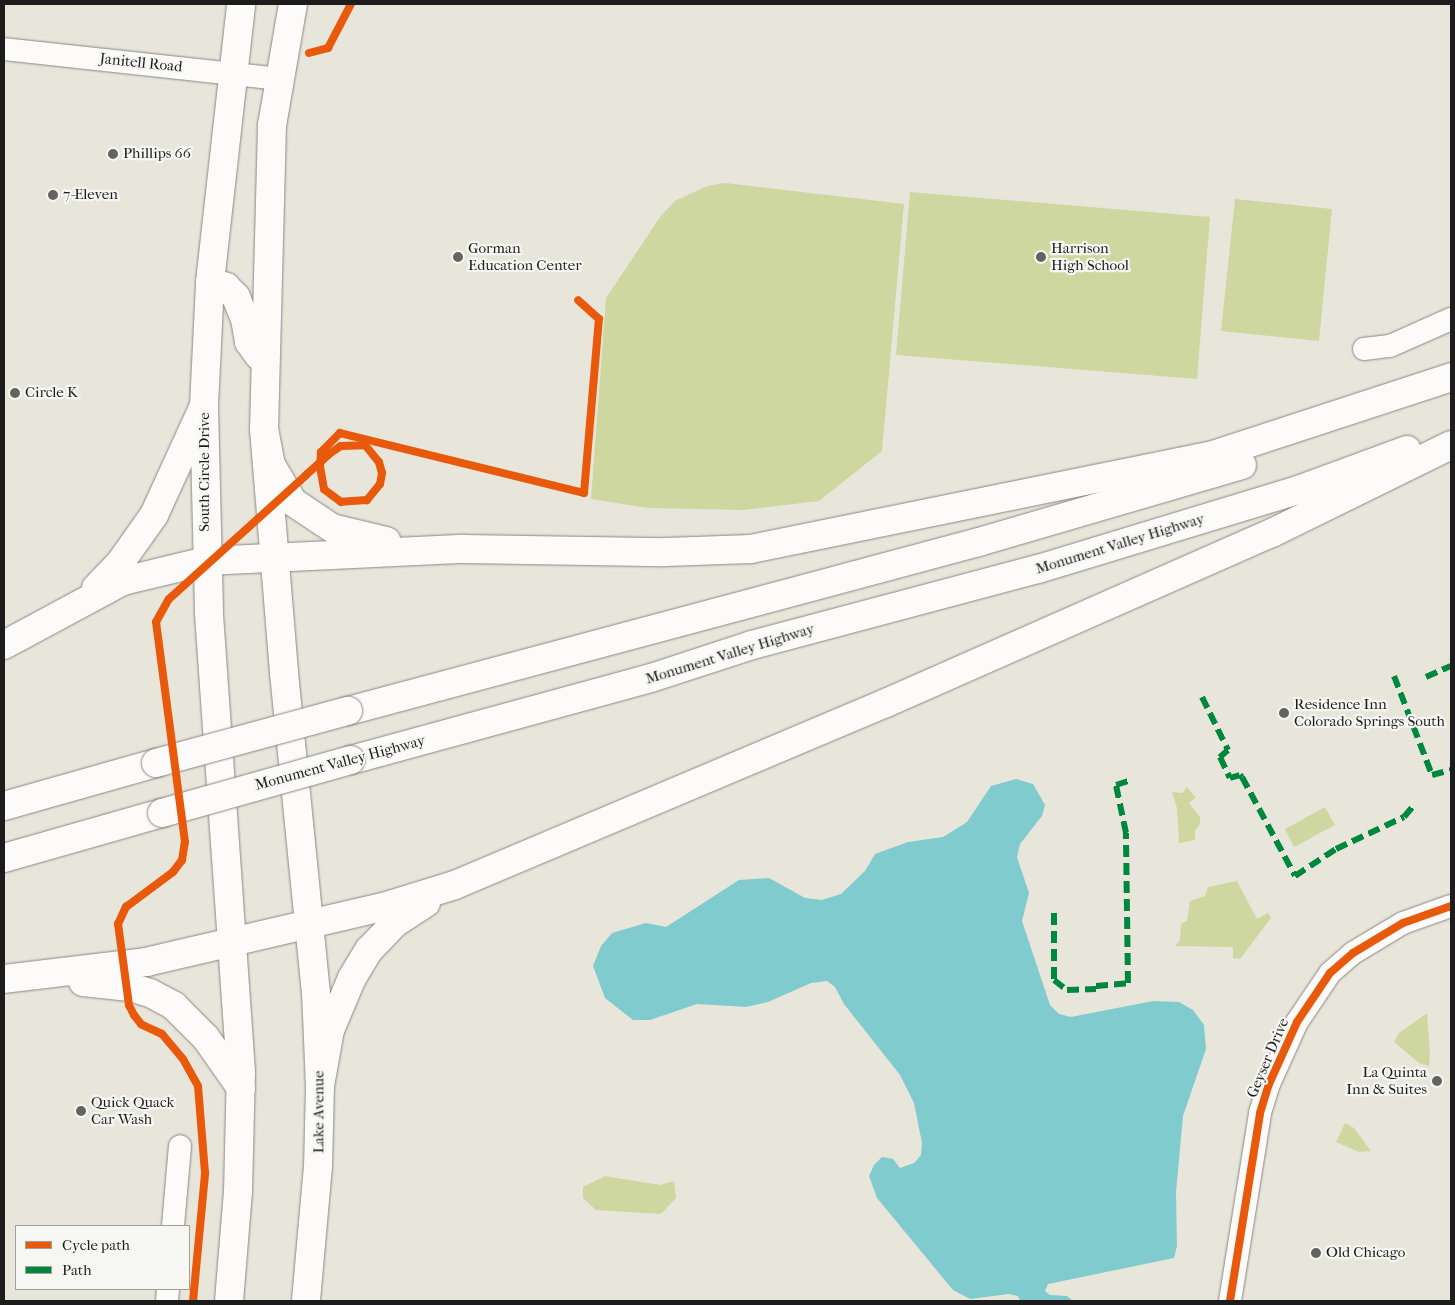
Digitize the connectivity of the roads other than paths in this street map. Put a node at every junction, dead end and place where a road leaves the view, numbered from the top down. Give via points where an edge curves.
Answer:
1 (240, 4) edge
2 (293, 4) edge
3 (4, 49) edge
4 (231, 73) junction
5 (278, 79) junction
6 (210, 282) junction
7 (1451, 319) edge
8 (1364, 348) dead end
9 (264, 363) junction
10 (1451, 377) edge
11 (1451, 393) edge
12 (204, 406) junction
13 (264, 429) junction
14 (1451, 433) edge
15 (1451, 445) edge
16 (464, 549) junction
17 (277, 556) junction
18 (206, 561) junction
19 (84, 600) junction
20 (4, 645) edge
21 (4, 806) edge
22 (4, 858) edge
23 (456, 885) junction
24 (1451, 906) edge
25 (310, 923) junction
26 (233, 941) junction
27 (4, 981) edge
28 (320, 1086) junction
29 (240, 1088) junction
30 (180, 1146) dead end
31 (173, 1225) edge
32 (229, 1301) edge
33 (306, 1301) edge
34 (1230, 1301) edge

1 - 4 main road, South Circle Drive
2 - 5 main road
3 - 4 street, Janitell Road
4 - 5 street, Janitell Road
4 - 6 main road, South Circle Drive
5 - 9 main road via 268,172
6 - 9 main road via 226,287 236,297 245,319 249,342
6 - 12 main road, South Circle Drive
7 - 8 street via 1390,346
9 - 13 main road
10 - 16 main road via 1210,456 751,549 665,552
11 - 21 main road, bridge via 1218,473 989,540
12 - 18 main road, South Circle Drive
12 - 19 main road via 154,515 120,563
13 - 16 main road via 279,481 293,502 313,518 372,540
13 - 17 main road
14 - 22 main road, Monument Valley Highway, bridge via 1298,490 1038,569 752,645 651,678
15 - 23 main road via 1272,533 886,703
16 - 17 main road
17 - 18 main road
17 - 25 main road via 284,673
18 - 19 main road via 132,578
18 - 26 main road, South Circle Drive
19 - 20 main road
23 - 25 main road via 390,905
23 - 28 main road via 395,923 369,950 352,978 330,1030
24 - 34 street, Geyser Drive via 1403,923 1353,953 1330,973 1297,1022 1269,1084 1260,1113
25 - 26 main road
25 - 28 main road, Lake Avenue
26 - 27 main road via 146,962
26 - 29 main road
27 - 29 main road via 99,982 150,993 192,1021
28 - 33 main road, Lake Avenue via 314,1238
29 - 32 main road via 238,1192
30 - 31 street

